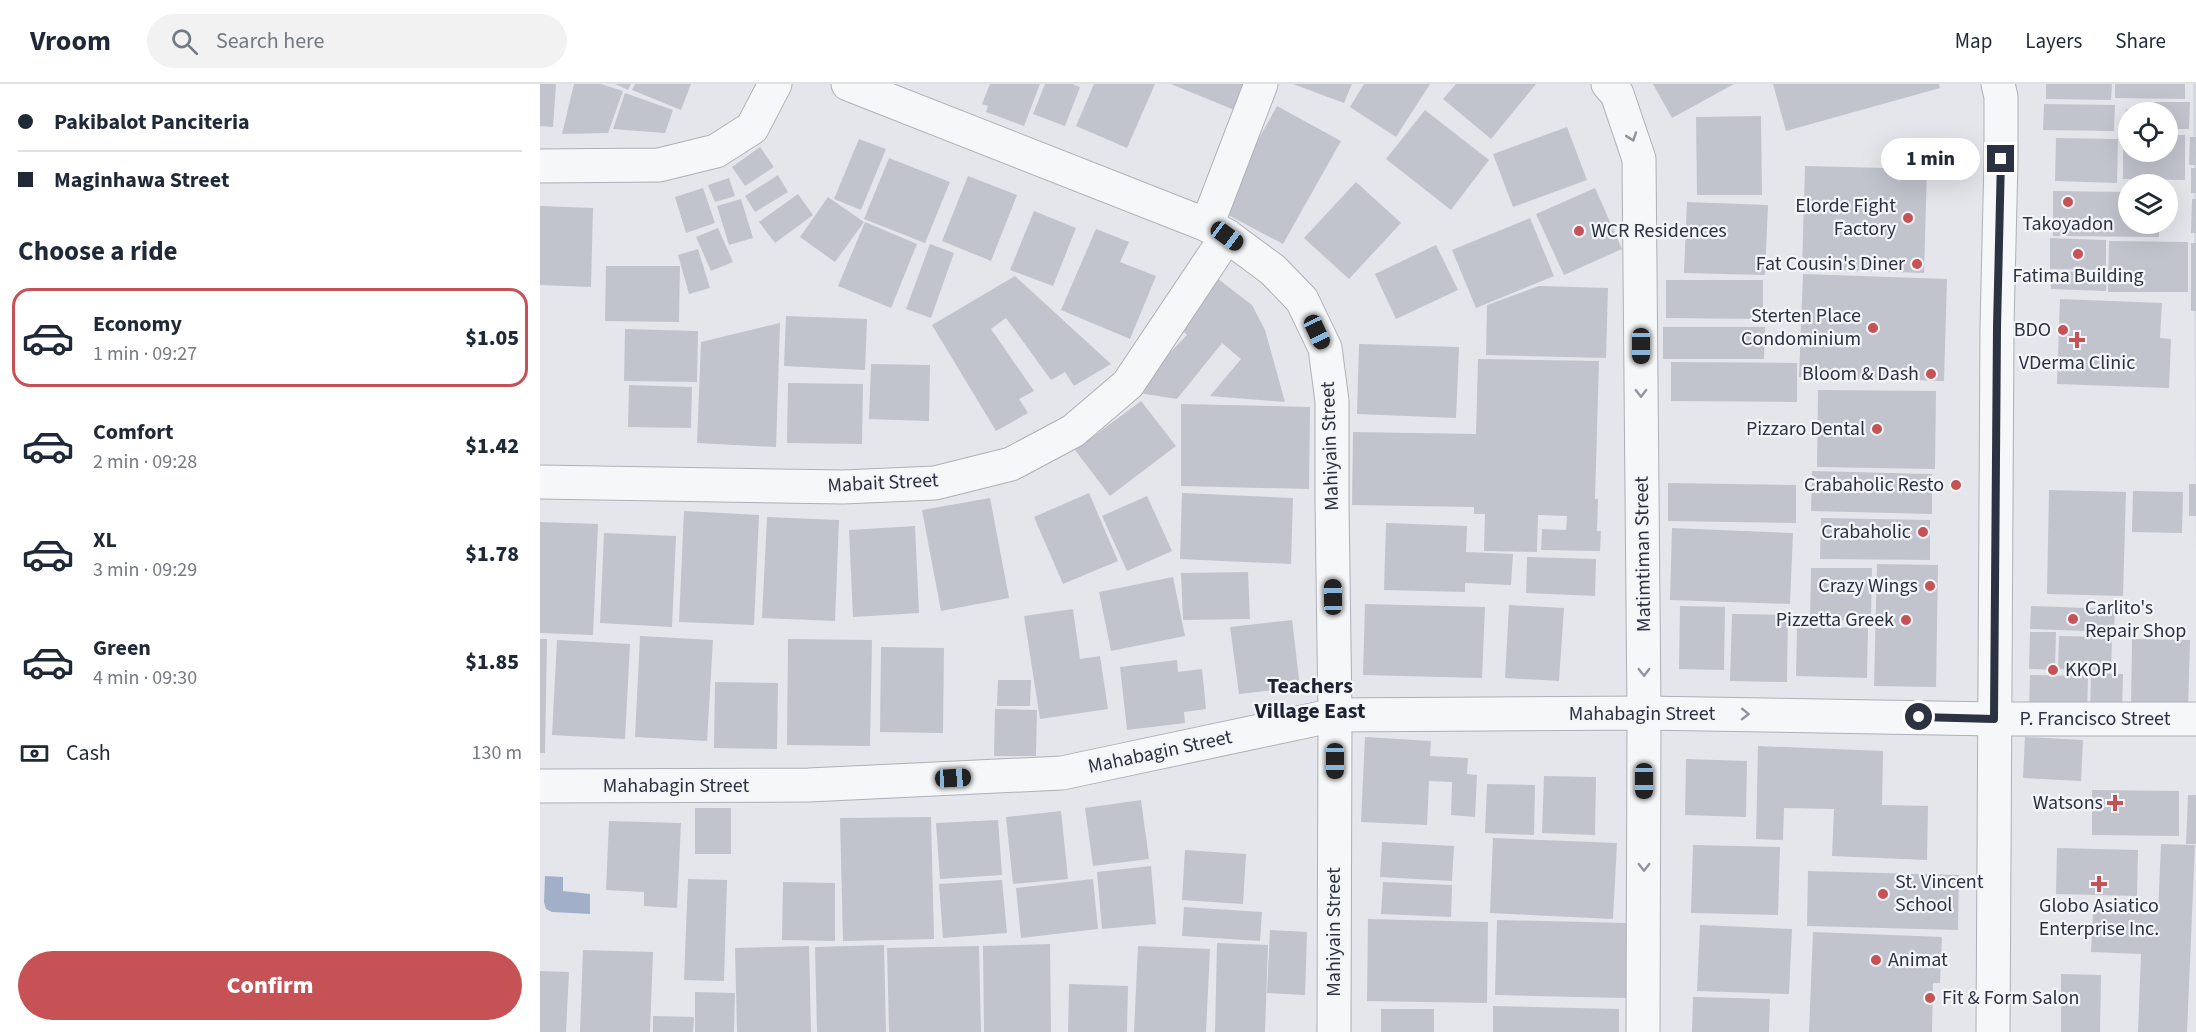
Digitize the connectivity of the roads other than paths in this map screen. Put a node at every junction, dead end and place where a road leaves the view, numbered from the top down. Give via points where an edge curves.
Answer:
1 (775, 84) edge
2 (848, 84) edge
3 (1260, 84) edge
4 (1608, 84) edge
5 (1998, 84) edge
6 (540, 166) edge
7 (1217, 230) junction
8 (540, 482) edge
9 (1644, 713) junction
10 (1335, 716) junction
11 (1994, 719) junction
12 (2196, 719) edge
13 (540, 786) edge
14 (1334, 1032) edge
15 (1643, 1032) edge
16 (1993, 1032) edge

1 - 6 street via 752,128 716,151 659,165
2 - 7 street, Mahiyain Street
3 - 7 street, Mabait Street
4 -> 9 street, Matimtiman Street via 1617,94 1639,159
5 - 11 street via 2001,159
7 - 8 street, Mabait Street via 1128,384 1073,431 1011,464 935,483 843,487
7 - 10 street, Mahiyain Street via 1273,270 1302,300 1325,348 1332,401
9 - 10 street, Mahabagin Street
9 -> 11 street, Mahabagin Street
9 -> 15 street, Matimtiman Street
10 - 13 street, Mahabagin Street via 1062,773 809,785
10 - 14 street, Mahiyain Street
11 - 12 street, P. Francisco Street
11 - 16 street

